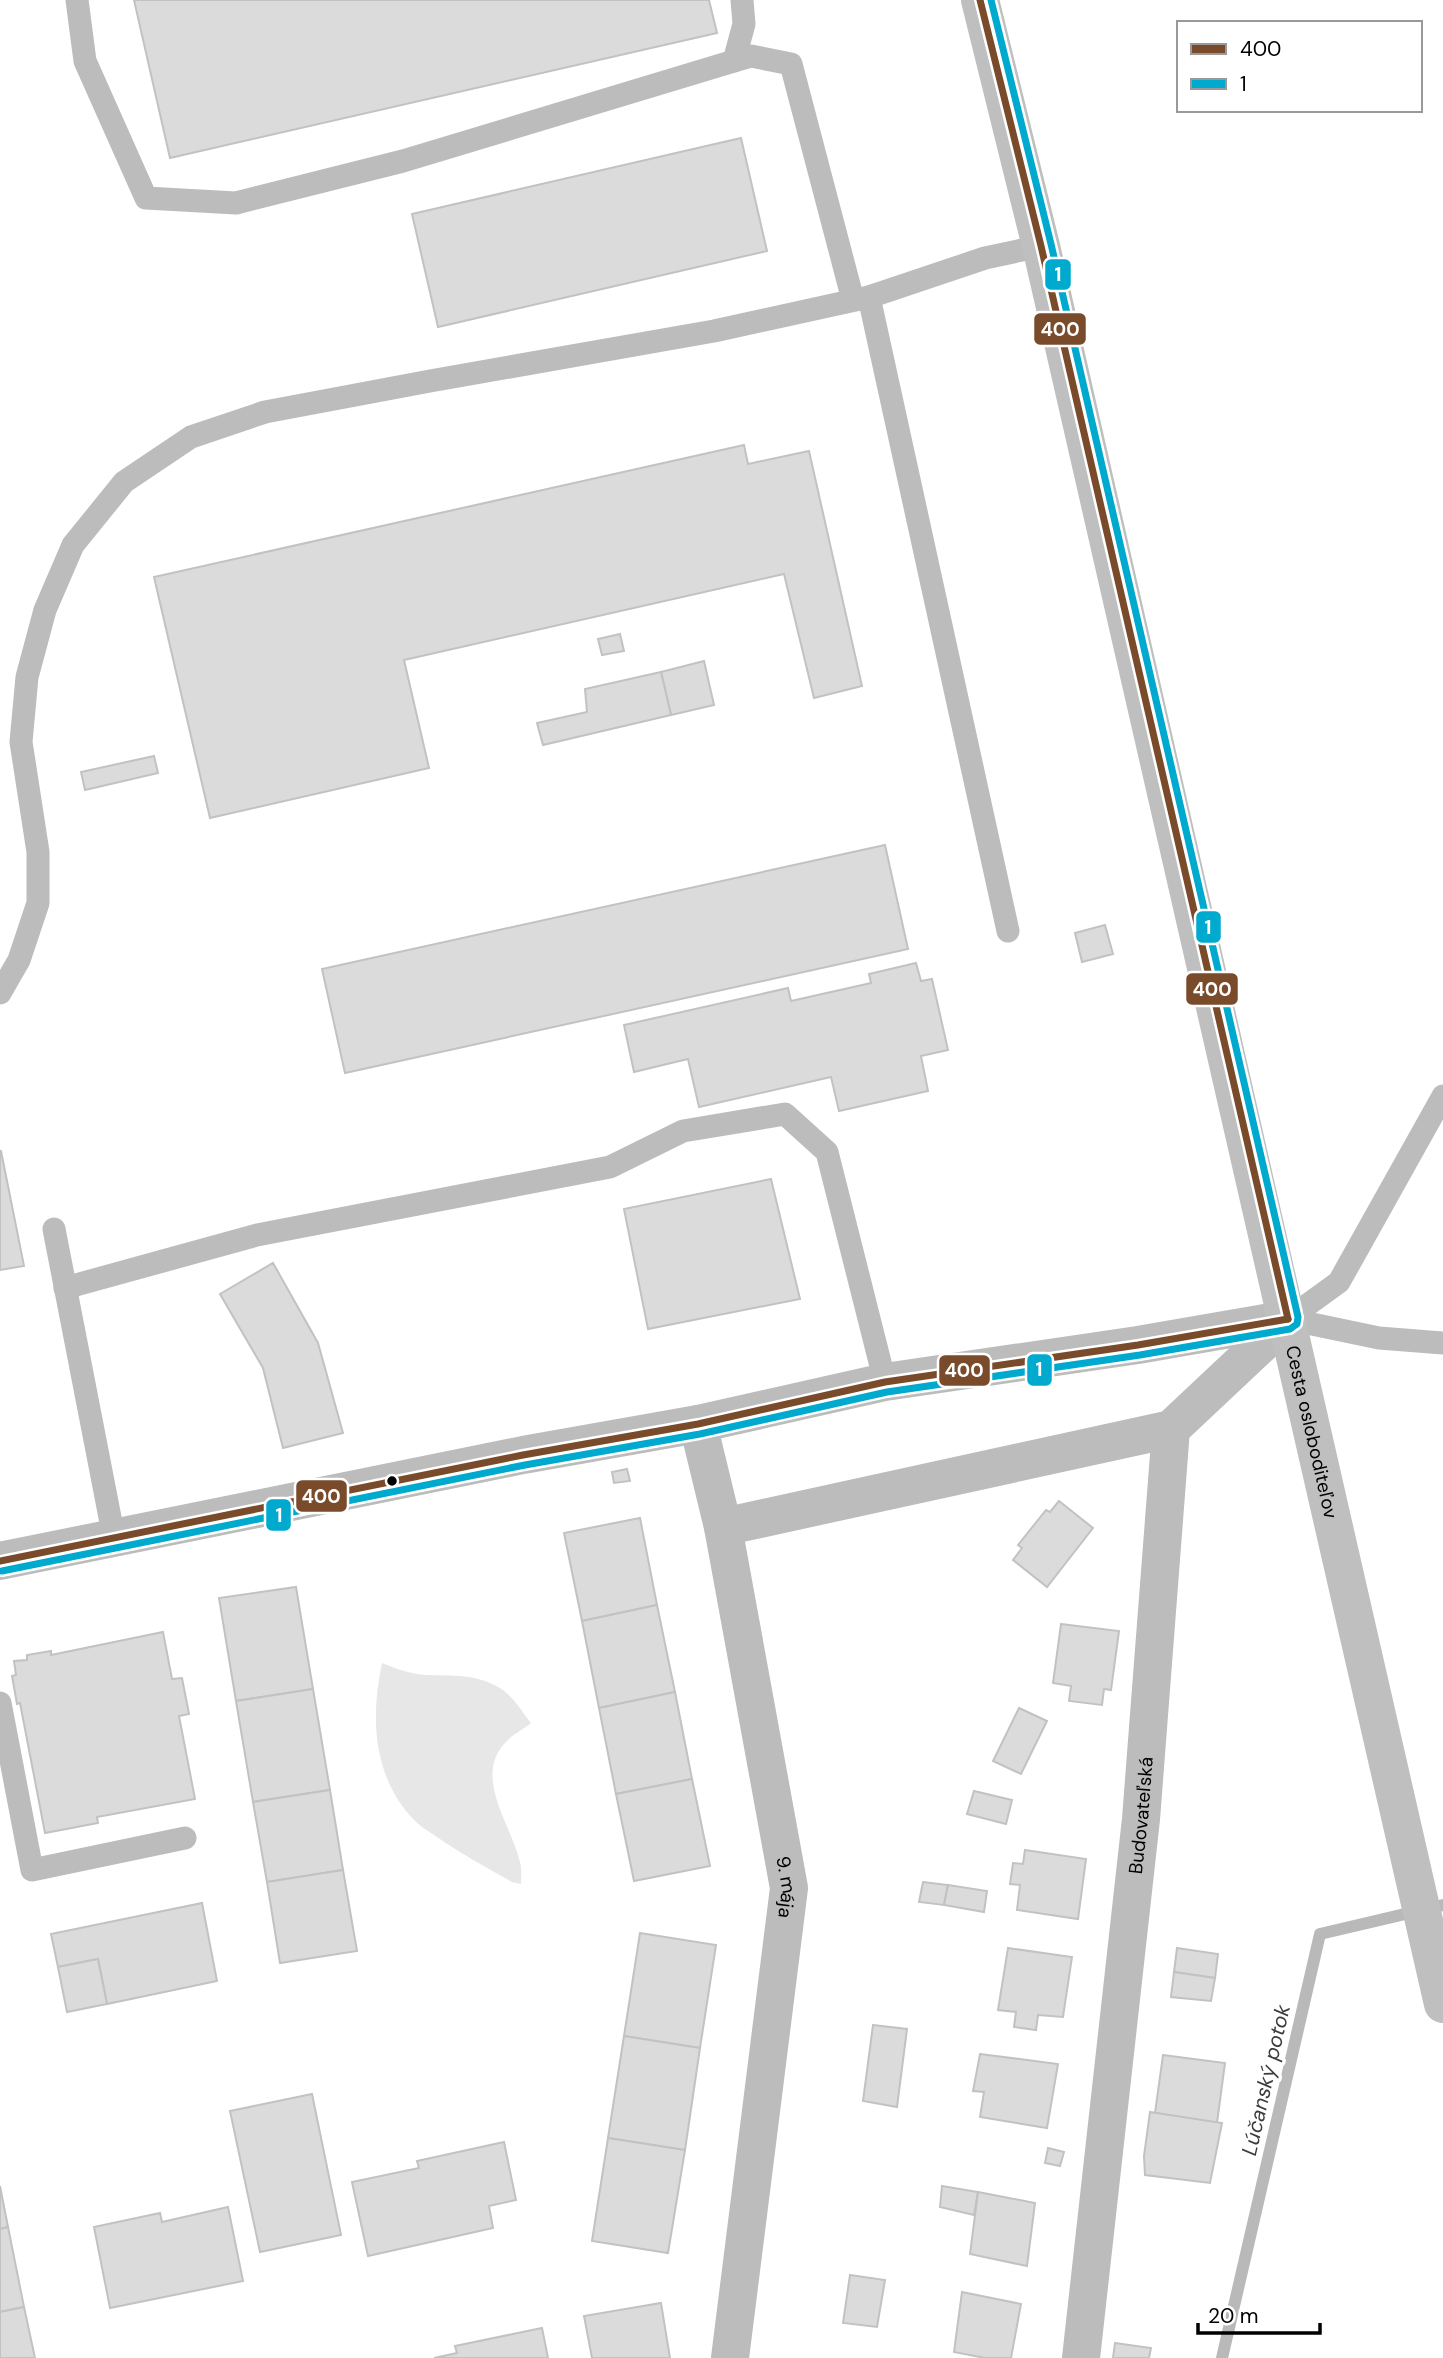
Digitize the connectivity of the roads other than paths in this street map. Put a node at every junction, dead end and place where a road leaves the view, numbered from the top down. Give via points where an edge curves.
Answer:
1 (77, 0) edge
2 (742, 0) edge
3 (980, 0) edge
4 (734, 61) junction
5 (1041, 246) junction
6 (861, 299) junction
7 (1008, 931) dead end
8 (0, 993) edge
9 (1443, 1096) edge
10 (54, 1229) dead end
11 (65, 1288) junction
12 (1288, 1320) junction
13 (1443, 1343) edge
14 (885, 1382) junction
15 (698, 1423) junction
16 (1171, 1429) junction
17 (723, 1527) junction
18 (114, 1538) junction
19 (0, 1561) edge
20 (0, 1703) edge
21 (186, 1838) dead end
22 (1443, 2004) edge
23 (730, 2358) edge
24 (1081, 2358) edge

1 - 4 lane via 85,61 146,198 236,203 403,160
2 - 4 lane via 744,24
3 - 5 main road, Cesta osloboditeľov
4 - 6 lane via 751,56 791,64
5 - 6 lane via 985,258
5 - 12 main road, Cesta osloboditeľov
6 - 7 lane
6 - 8 lane via 714,331 265,412 191,437 124,482 73,545 45,610 27,677 21,742 38,852 38,903 19,960
9 - 12 lane via 1339,1282
10 - 11 lane
11 - 14 lane via 257,1235 610,1167 683,1131 785,1114 827,1152
11 - 18 lane
12 - 13 lane via 1379,1338
12 - 14 street
12 - 16 street
12 - 22 main road, Cesta osloboditeľov
14 - 15 street
15 - 17 street, 9. mája
15 - 18 street
16 - 17 street
16 - 24 street, Budovateľská via 1141,1819
17 - 23 street, 9. mája via 789,1888
18 - 19 street
20 - 21 lane via 32,1870

